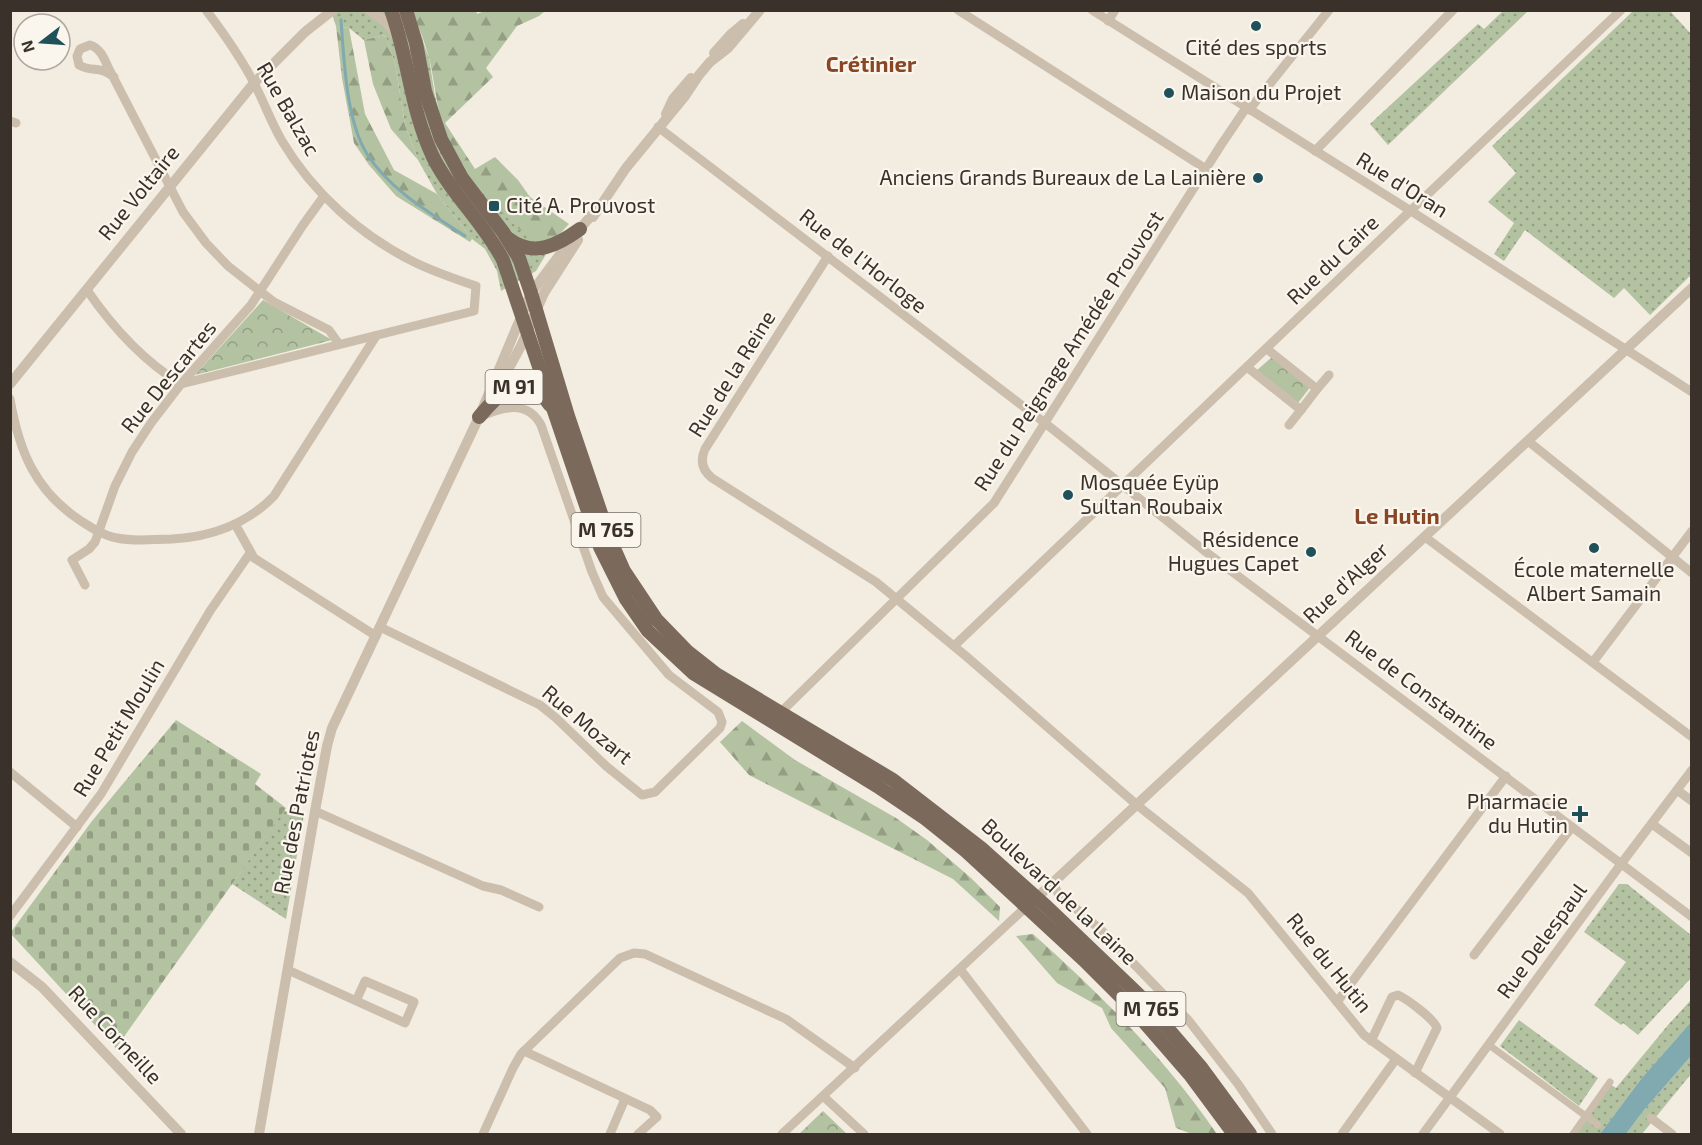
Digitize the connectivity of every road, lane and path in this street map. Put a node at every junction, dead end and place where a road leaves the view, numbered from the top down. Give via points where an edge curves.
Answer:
1 (206, 10) edge
2 (369, 10) edge
3 (391, 10) edge
4 (406, 10) edge
5 (958, 10) edge
6 (1092, 10) edge
7 (1115, 10) edge
8 (1329, 10) edge
9 (1453, 10) edge
10 (1621, 10) edge
11 (331, 11) edge
12 (759, 11) edge
13 (1108, 21) junction
14 (402, 43) junction
15 (114, 77) dead end
16 (254, 83) junction
17 (1248, 109) junction
18 (658, 127) junction
19 (1315, 151) junction
20 (1206, 169) junction
21 (170, 186) junction
22 (324, 196) junction
23 (596, 210) junction
24 (1411, 211) junction
25 (580, 229) junction
26 (507, 237) junction
27 (828, 256) junction
28 (1692, 288) edge
29 (87, 290) junction
30 (260, 292) junction
31 (531, 293) junction
32 (529, 311) junction
33 (528, 331) junction
34 (376, 336) junction
35 (339, 345) junction
36 (1266, 349) junction
37 (1625, 350) junction
38 (1247, 367) junction
39 (1329, 375) dead end
40 (10, 384) edge
41 (181, 384) junction
42 (1317, 389) junction
43 (1692, 392) edge
44 (10, 399) edge
45 (553, 409) junction
46 (1301, 410) junction
47 (479, 417) junction
48 (1045, 423) junction
49 (1289, 425) dead end
50 (545, 436) junction
51 (1528, 441) junction
52 (1123, 486) junction
53 (235, 524) junction
54 (1692, 531) edge
55 (99, 532) junction
56 (1425, 537) junction
57 (250, 553) junction
58 (1672, 557) junction
59 (1692, 573) edge
60 (85, 585) dead end
61 (897, 598) junction
62 (378, 632) junction
63 (1319, 636) junction
64 (954, 646) junction
65 (1593, 662) junction
66 (775, 717) junction
67 (1692, 737) edge
68 (1692, 770) edge
69 (10, 772) edge
70 (1506, 776) junction
71 (1677, 790) junction
72 (1692, 801) edge
73 (1137, 805) junction
74 (315, 812) junction
75 (1652, 824) junction
76 (77, 827) junction
77 (1572, 827) junction
78 (1692, 853) edge
79 (1621, 864) junction
80 (1053, 883) junction
81 (1032, 902) junction
82 (539, 907) dead end
83 (10, 916) edge
84 (1692, 917) edge
85 (1474, 955) dead end
86 (13, 962) edge
87 (960, 969) junction
88 (288, 970) junction
89 (356, 1001) junction
90 (1337, 1002) junction
91 (1371, 1041) junction
92 (1489, 1045) junction
93 (524, 1051) junction
94 (1396, 1059) junction
95 (855, 1068) junction
96 (1415, 1073) junction
97 (1610, 1082) dead end
98 (823, 1096) junction
99 (625, 1099) junction
100 (1450, 1099) junction
101 (1586, 1115) junction
102 (1651, 1118) dead end
103 (1598, 1125) dead end
104 (181, 1134) edge
105 (259, 1134) edge
106 (483, 1134) edge
107 (610, 1134) edge
108 (638, 1134) edge
109 (782, 1134) edge
110 (862, 1134) edge
111 (1088, 1134) edge
112 (1234, 1134) edge
113 (1250, 1134) edge
114 (1272, 1134) edge
115 (1342, 1134) edge
116 (1423, 1134) edge
117 (1500, 1134) edge
118 (1573, 1134) edge
119 (1672, 1134) edge

1 - 16 street, Rue Balzac
2 - 14 street via 386,22
3 - 14 main road, M 765
4 - 26 main road, M 765 via 429,108 446,150 470,190
5 - 20 street
6 - 13 street, Rue d'Oran
7 - 13 street
8 - 17 street, Rue du Peignage Amédée Prouvost
9 - 19 street
10 - 24 street, Rue du Caire
11 - 16 street, Rue Voltaire
12 - 18 street, Rue des Patriotes / M 91 via 706,67
13 - 17 street, Rue d'Oran
14 - 32 main road, M 765 via 413,105 426,142 454,194 499,252
15 - 21 street
16 - 21 street, Rue Voltaire
16 - 22 street, Rue Balzac via 282,141
17 - 19 street, Rue d'Oran
17 - 20 street, Rue du Peignage Amédée Prouvost
18 - 23 street, Rue des Patriotes / M 91
18 - 27 street, Rue de l'Horloge
19 - 24 street, Rue d'Oran
20 - 48 street, Rue du Peignage Amédée Prouvost
21 - 29 street, Rue Voltaire
21 - 30 street via 206,243
22 - 30 street, Rue Descartes
22 - 34 street, Rue Balzac via 368,234 399,254 476,286 474,311
23 - 25 street, Rue des Patriotes / M 91
23 - 32 street, Rue des Patriotes / M 91
24 - 36 street, Rue du Caire
24 - 37 street, Rue d'Oran
25 - 26 main road, M 91 via 559,243 538,249 523,247
25 - 31 street, Rue des Patriotes / M 91
26 - 31 main road, M 765
27 - 48 street, Rue de l'Horloge
27 - 61 street, Rue de la Reine via 705,449 702,465 709,476
28 - 37 street, Rue d'Alger
29 - 40 street, Rue Voltaire
29 - 41 street via 135,349
30 - 35 street via 273,303 329,330
30 - 41 street, Rue Descartes via 253,307
31 - 32 main road, M 765
32 - 33 main road, M 765
32 - 47 street, Rue des Patriotes / M 91
32 - 66 main road, M 765 via 616,555 633,587 656,619 688,652
33 - 45 main road, M 765
33 - 47 street, Rue des Patriotes / M 91 via 505,378
34 - 35 street
34 - 53 street via 274,495
35 - 41 street
36 - 38 street, Rue du Caire
36 - 42 street
37 - 43 street, Rue d'Oran
37 - 51 street, Rue d'Alger
38 - 46 street
38 - 52 street, Rue du Caire
39 - 42 street
41 - 55 street, Rue Descartes via 132,452
42 - 46 street
44 - 55 street via 20,444 41,483 61,506
45 - 47 main road, M 91 via 540,393 520,386 500,394
45 - 50 street
45 - 66 main road, M 765 via 606,561 636,615 693,673
46 - 49 street
47 - 50 street via 502,408 522,408 535,416
47 - 62 street, Rue des Patriotes / M 91
48 - 52 street, Rue de Constantine
48 - 61 street, Rue du Peignage Amédée Prouvost via 992,506
50 - 62 street, Rue Mozart via 603,597 669,675 718,712 720,728 655,792 642,795 540,705
51 - 56 street, Rue d'Alger
51 - 58 street
52 - 63 street, Rue de Constantine
52 - 64 street, Rue du Caire
53 - 55 street via 183,538 124,540
53 - 57 street
54 - 58 street
55 - 60 street, Rue Descartes via 92,546 72,560
56 - 63 street, Rue d'Alger
56 - 65 street
57 - 62 street
57 - 76 street, Rue Petit Moulin via 210,611 109,783
58 - 59 street
58 - 65 street
61 - 64 street, Rue de la Reine
61 - 66 street, Rue du Peignage Amédée Prouvost
62 - 74 street, Rue des Patriotes / M 91 via 331,732
63 - 70 street, Rue de Constantine
63 - 73 street, Rue d'Alger
64 - 73 street, Rue du Hutin
65 - 67 street
66 - 81 main road, Boulevard de la Laine / M 765 via 926,819
66 - 81 main road, Boulevard de la Laine / M 765 via 893,780 960,830
68 - 71 street, Rue Delespaul
69 - 76 street
70 - 77 street, Rue de Constantine
70 - 90 street
71 - 72 street
71 - 75 street, Rue Delespaul
73 - 80 street, Rue d'Alger
73 - 90 street, Rue du Hutin via 1252,896
74 - 82 street
74 - 88 street, Rue des Patriotes / M 91
75 - 78 street
75 - 79 street, Rue Delespaul
76 - 83 street, Rue Petit Moulin
77 - 79 street, Rue de Constantine
77 - 85 street
79 - 84 street, Rue de Constantine
79 - 92 street, Rue Delespaul
80 - 81 street, Rue d'Alger
80 - 114 street via 1058,893 1103,932 1181,1012
81 - 87 street
81 - 112 main road, Boulevard de la Laine / M 765 via 1148,1025
81 - 113 main road, Boulevard de la Laine / M 765 via 1104,961 1156,1014
86 - 104 street, Rue Corneille via 42,987
87 - 95 street
87 - 111 street
88 - 89 street
88 - 105 street, Rue des Patriotes / M 91
89 - 89 street via 405,1023 414,1002 365,981
90 - 91 street, Rue du Hutin
91 - 94 street, Rue du Hutin
91 - 96 street via 1392,997 1398,995 1410,1001 1437,1028
92 - 100 street, Rue Delespaul
92 - 101 street
93 - 95 street via 620,958 639,953 770,1011
93 - 99 street
93 - 106 street
94 - 96 street, Rue du Hutin
94 - 115 street
95 - 98 street
96 - 100 street, Rue du Hutin
97 - 101 street
98 - 109 street
98 - 110 street
99 - 107 street
99 - 108 street via 657,1117
100 - 116 street, Rue Delespaul
100 - 117 street, Rue du Hutin
101 - 103 street
101 - 118 street
102 - 119 street

